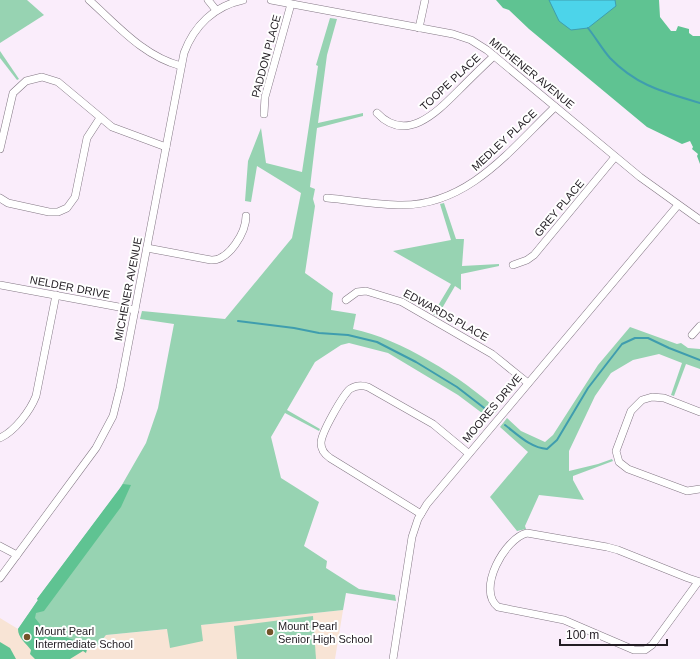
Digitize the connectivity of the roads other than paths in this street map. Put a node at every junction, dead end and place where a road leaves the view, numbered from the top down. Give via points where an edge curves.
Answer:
1 (89, 0) edge
2 (208, 0) edge
3 (243, 0) edge
4 (271, 0) edge
5 (425, 0) edge
6 (291, 4) junction
7 (216, 10) junction
8 (420, 28) junction
9 (494, 56) junction
10 (181, 66) junction
11 (555, 107) junction
12 (377, 113) dead end
13 (264, 114) dead end
14 (100, 118) junction
15 (166, 147) junction
16 (0, 149) edge
17 (615, 157) junction
18 (0, 198) edge
19 (327, 198) dead end
20 (678, 205) junction
21 (246, 216) dead end
22 (700, 220) edge
23 (147, 248) junction
24 (513, 265) dead end
25 (0, 285) edge
26 (56, 295) junction
27 (346, 300) dead end
28 (135, 310) junction
29 (700, 326) edge
30 (692, 335) dead end
31 (528, 383) junction
32 (700, 412) edge
33 (0, 438) edge
34 (468, 453) junction
35 (700, 489) edge
36 (421, 514) junction
37 (0, 546) edge
38 (16, 555) junction
39 (0, 578) edge
40 (699, 582) edge
41 (392, 659) edge

1 - 10 street via 146,51
2 - 7 street
3 - 7 street, MICHENER AVENUE
4 - 6 street, MICHENER AVENUE
5 - 8 street
6 - 8 street, MICHENER AVENUE
6 - 13 street, PADDON PLACE via 265,97
7 - 10 street, MICHENER AVENUE via 193,34
8 - 9 street, MICHENER AVENUE via 465,38 482,46
9 - 11 street, MICHENER AVENUE
9 - 12 street, TOOPE PLACE via 436,113 423,121 401,126 385,121
10 - 15 street, MICHENER AVENUE
11 - 17 street, MICHENER AVENUE
11 - 19 street, MEDLEY PLACE via 482,177 448,197 402,205
14 - 15 street via 117,129
14 - 16 street via 58,82 42,77 31,79 19,86 11,97
14 - 18 street via 87,138 75,197 67,208 49,212 8,203
15 - 23 street, MICHENER AVENUE
17 - 20 street, MICHENER AVENUE
17 - 24 street, GREY PLACE via 534,255
20 - 22 street, MICHENER AVENUE
20 - 31 street, MOORES DRIVE
21 - 23 street via 241,237 219,260
23 - 28 street, MICHENER AVENUE
25 - 26 street, NELDER DRIVE
26 - 28 street, NELDER DRIVE
26 - 33 street via 36,396 11,431
27 - 31 street, EDWARDS PLACE via 357,292 366,291 402,302 492,354
28 - 38 street, MICHENER AVENUE via 118,397 109,425 93,453
29 - 30 street
31 - 34 street, MOORES DRIVE
32 - 35 street via 664,398 647,398 631,411 616,451 619,462 628,469 687,491
34 - 36 street, MOORES DRIVE via 430,499
34 - 36 street via 433,424 368,387 356,386 346,393 322,435 320,444 323,452
36 - 41 street, MOORES DRIVE via 411,545
37 - 38 street
38 - 39 street, MICHENER AVENUE
40 - 40 street via 607,547 527,533 515,539 503,553 491,580 490,592 492,601 498,607 564,620 641,651 652,645

